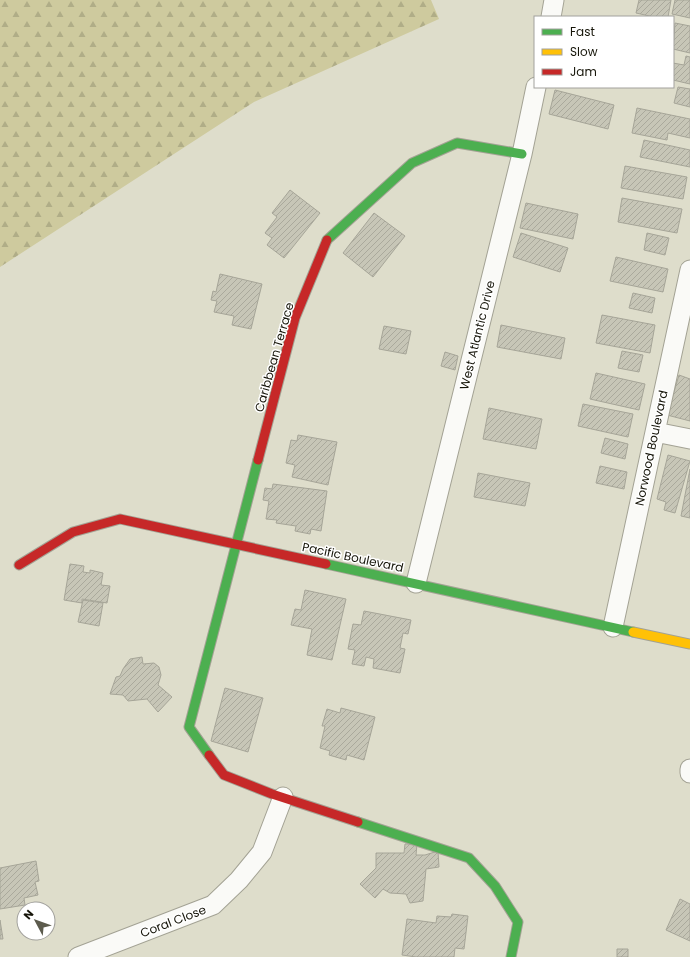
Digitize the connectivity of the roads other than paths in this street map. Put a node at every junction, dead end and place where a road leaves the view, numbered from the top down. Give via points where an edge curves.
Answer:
1 (554, 0) edge
2 (551, 16) edge
3 (536, 88) edge
4 (522, 154) junction
5 (690, 270) edge
6 (655, 432) junction
7 (690, 439) edge
8 (237, 544) junction
9 (19, 565) dead end
10 (416, 583) junction
11 (613, 627) junction
12 (690, 644) edge
13 (690, 769) edge
14 (690, 773) edge
15 (283, 797) junction
16 (78, 957) edge
17 (511, 957) edge

1 - 2 street
3 - 4 street, West Atlantic Drive
4 - 8 street, Caribbean Terrace via 457,143 450,146 412,163 327,240 295,318
4 - 10 street, West Atlantic Drive
5 - 6 street, Norwood Boulevard
6 - 7 street
6 - 11 street, Norwood Boulevard
8 - 9 street, Pacific Boulevard via 120,519 73,532
8 - 10 street, Pacific Boulevard
8 - 15 street, Caribbean Terrace via 189,727 224,775
10 - 11 street, Pacific Boulevard
11 - 12 street, Pacific Boulevard
13 - 14 street
15 - 16 street, Coral Close via 262,852 239,880 213,905
15 - 17 street via 469,858 496,886 518,922

